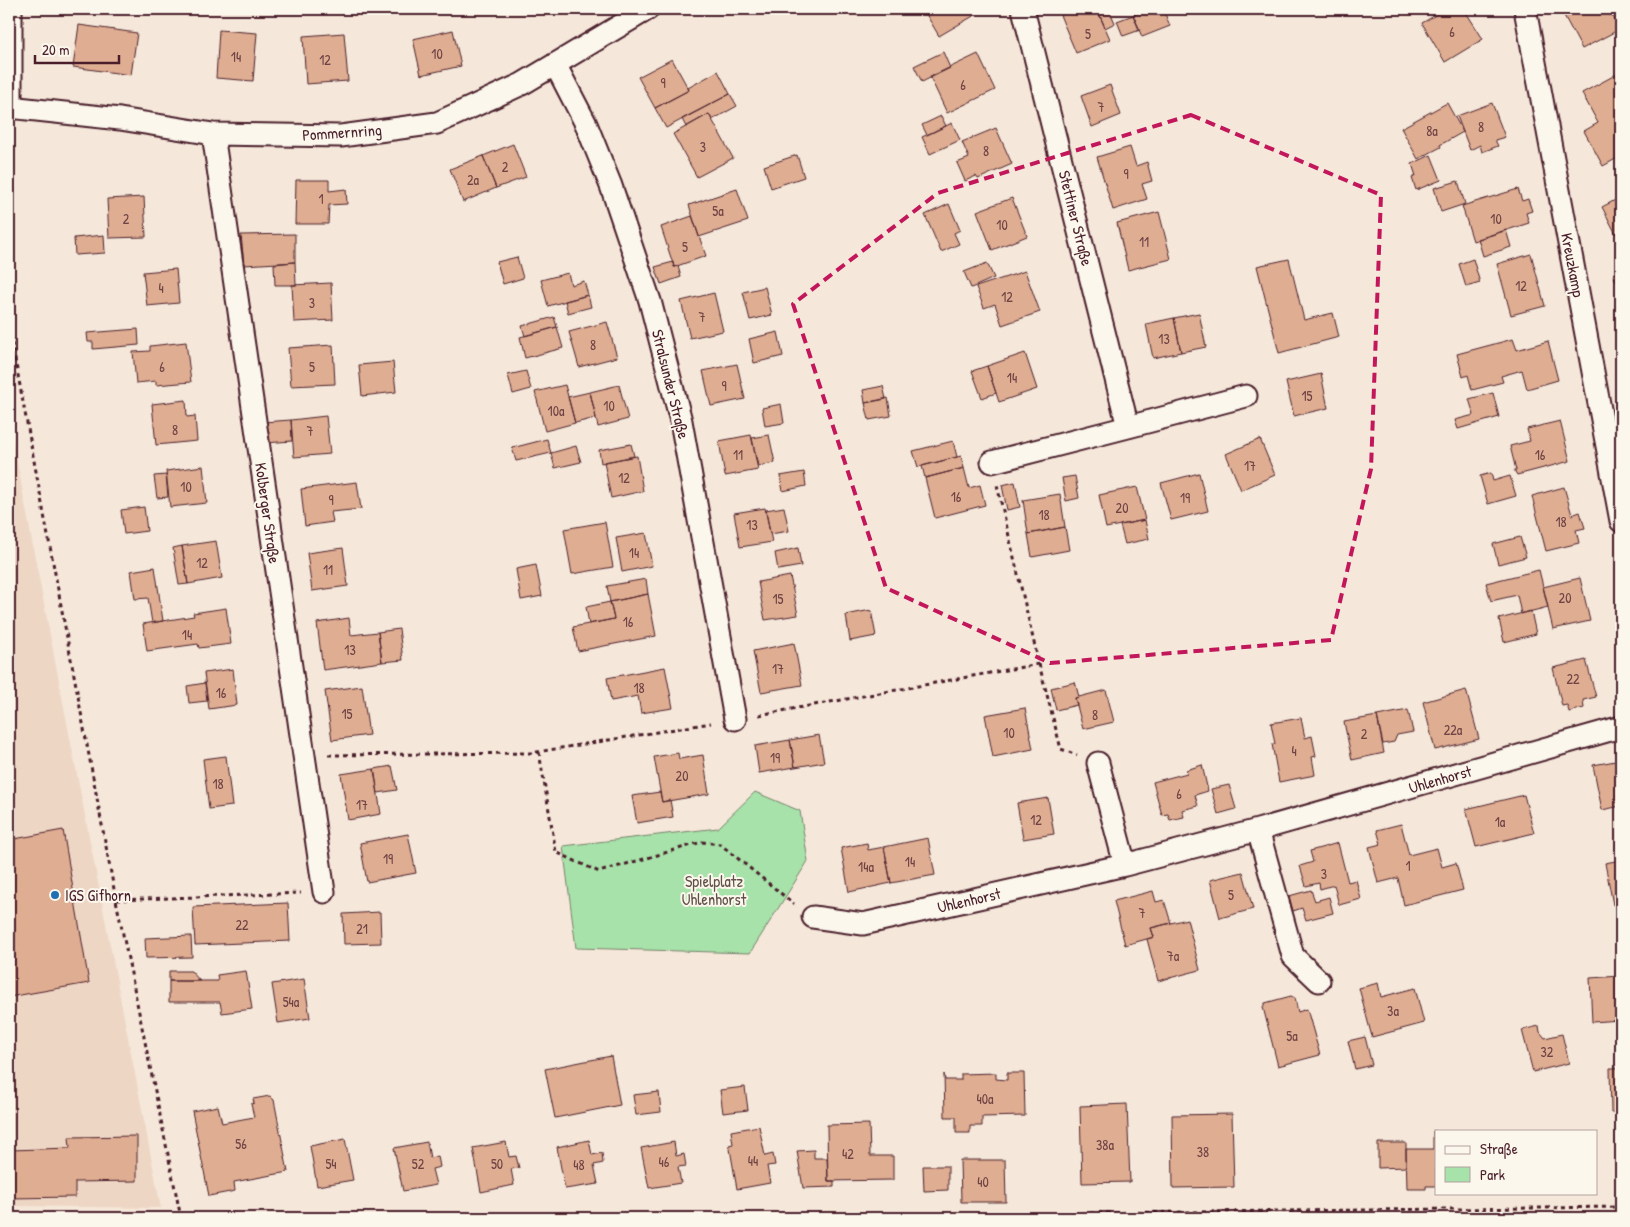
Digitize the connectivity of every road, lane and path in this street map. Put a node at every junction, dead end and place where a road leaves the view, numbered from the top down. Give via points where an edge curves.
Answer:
1 (11, 9) edge
2 (648, 9) edge
3 (1023, 9) edge
4 (1525, 9) edge
5 (555, 64) junction
6 (10, 107) edge
7 (213, 134) junction
8 (9, 327) edge
9 (1246, 396) dead end
10 (1128, 427) junction
11 (992, 462) dead end
12 (1621, 521) edge
13 (1039, 664) dead end
14 (735, 719) dead end
15 (1621, 727) edge
16 (1061, 750) dead end
17 (539, 752) dead end
18 (1098, 763) dead end
19 (1258, 830) junction
20 (1125, 865) junction
21 (324, 892) joint
22 (116, 900) junction
23 (813, 917) joint
24 (1319, 980) dead end
25 (1621, 1207) edge
26 (181, 1218) edge
27 (690, 1218) edge

1 - 6 street
2 - 5 street, Pommernring
3 - 10 street, Stettiner Straße
4 - 12 street, Kreuzkamp
5 - 7 street, Pommernring via 522,84 438,123 341,136
5 - 14 street, Stralsunder Straße via 586,124 611,186 650,301 681,421
6 - 7 street, Pommernring via 120,118
7 - 21 street, Kolberger Straße
8 - 22 path
9 - 10 street
10 - 11 street
13 - 16 path
15 - 19 street, Uhlenhorst
17 - 23 path via 556,852 599,872 702,842 720,844
18 - 20 street
19 - 20 street, Uhlenhorst
19 - 24 street via 1292,956
20 - 23 street, Uhlenhorst via 863,924
21 - 22 path
22 - 26 path
25 - 27 path

